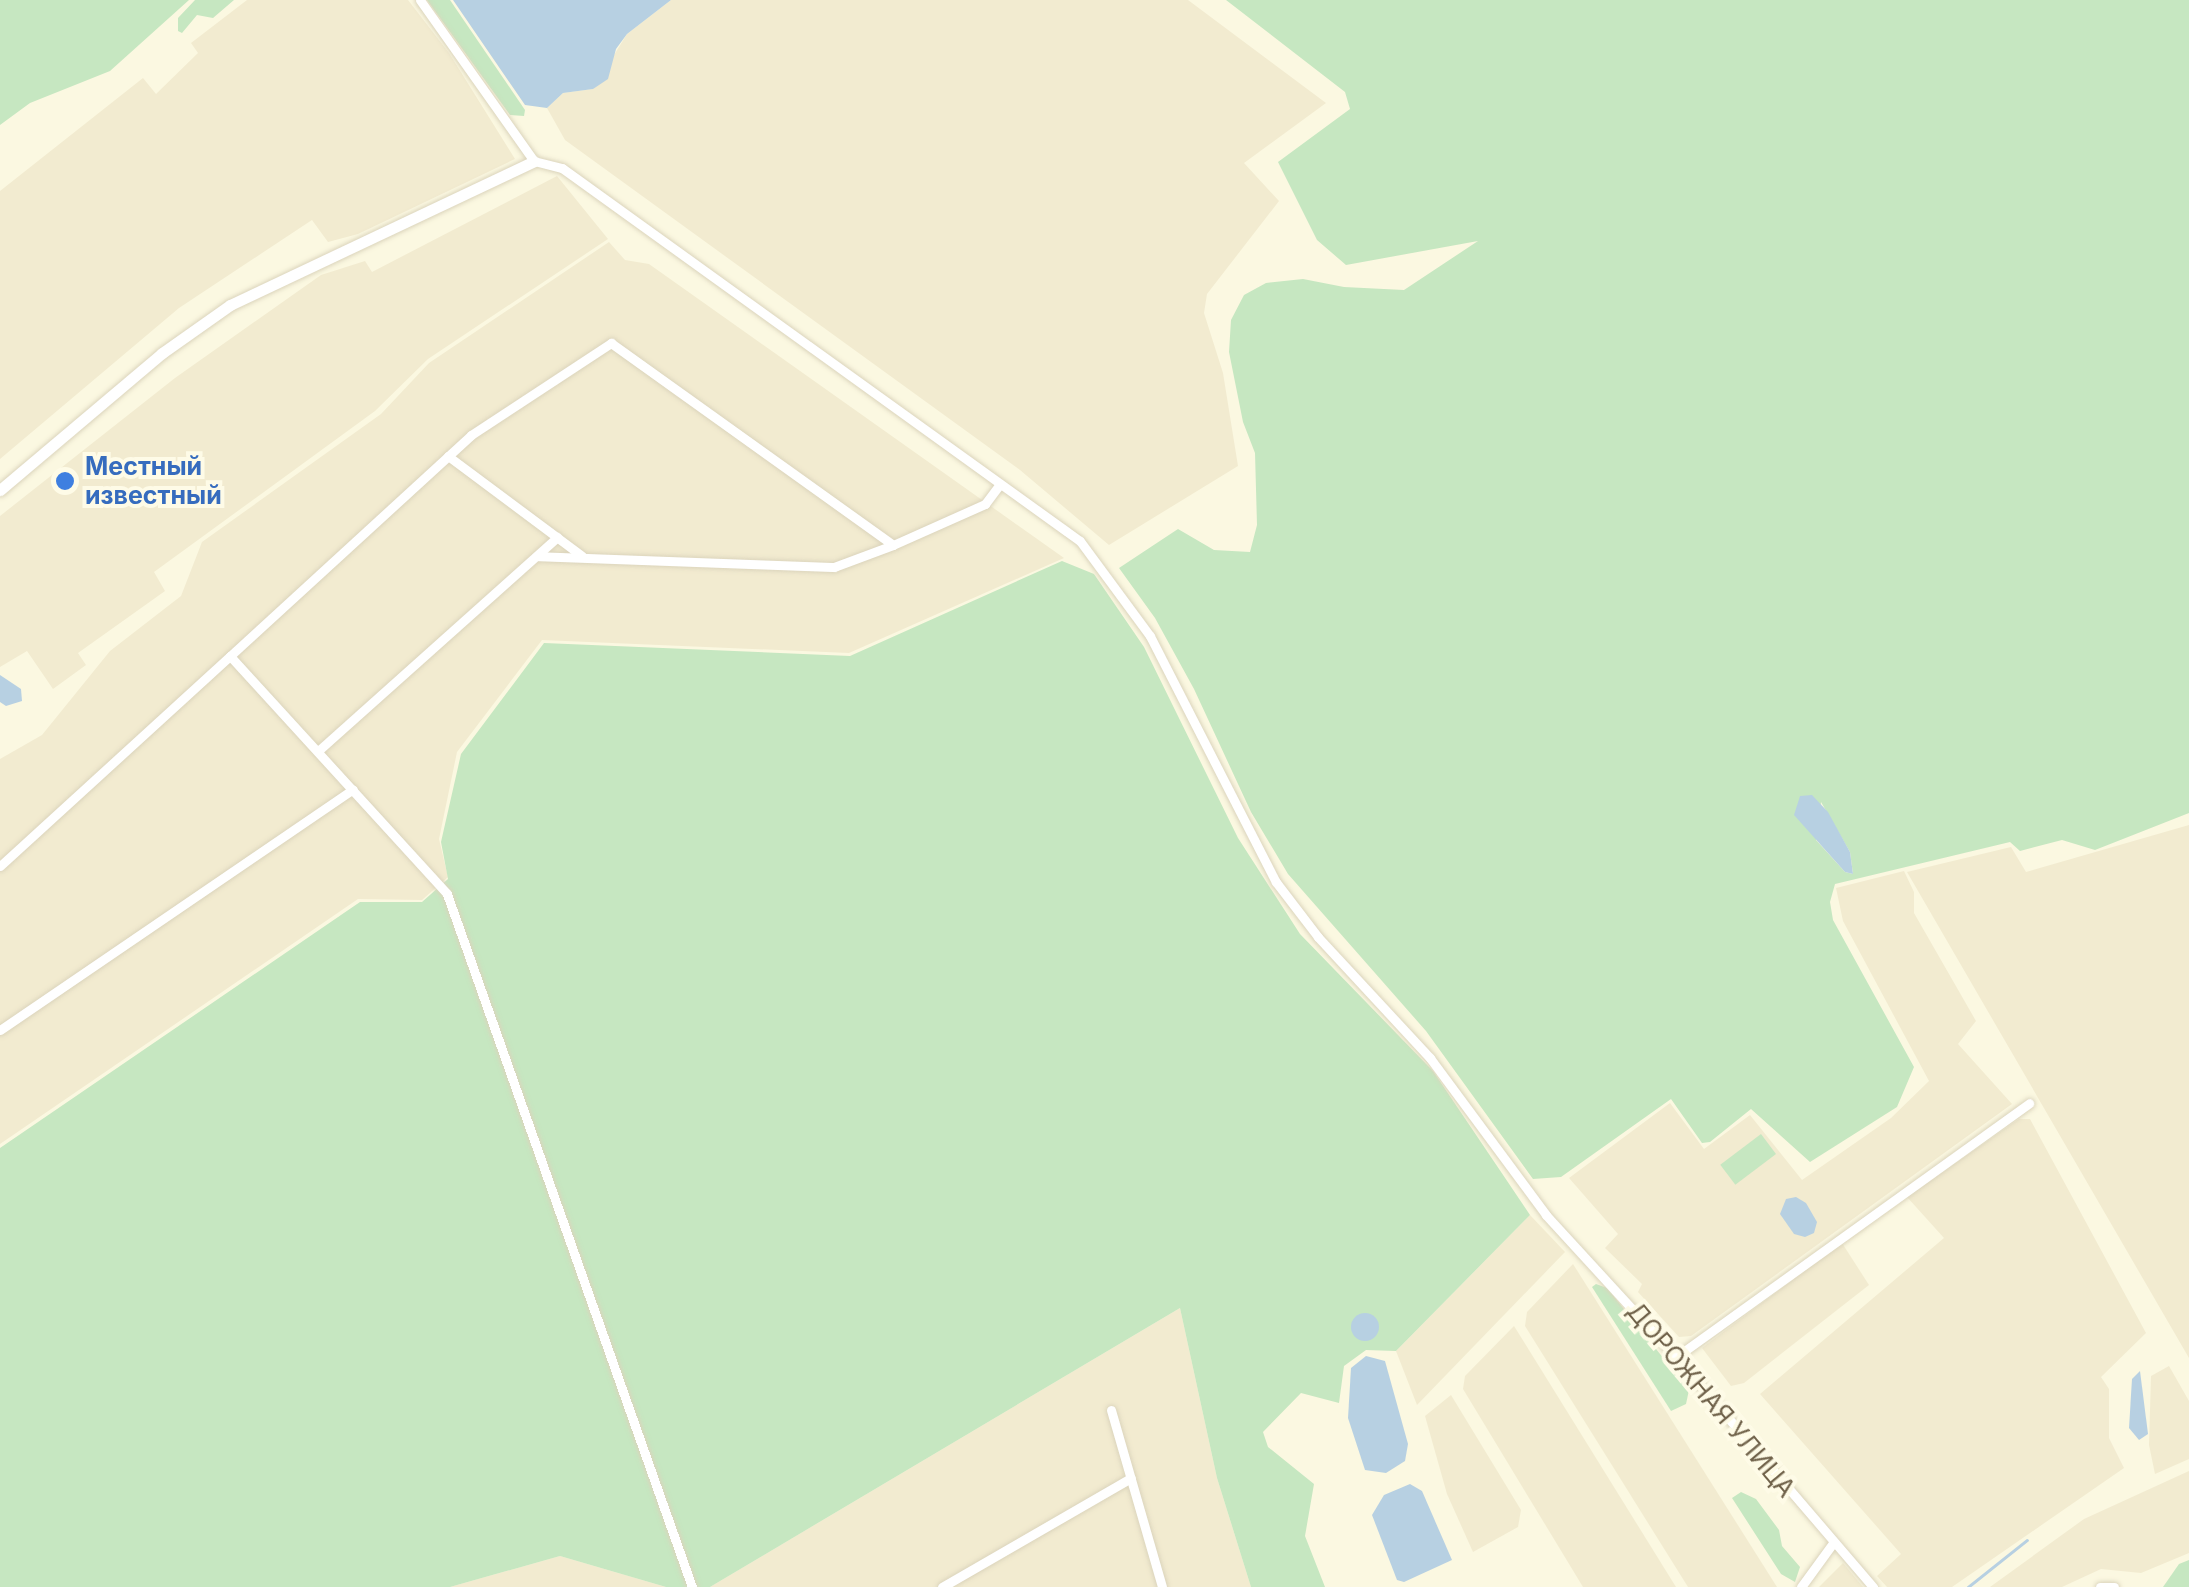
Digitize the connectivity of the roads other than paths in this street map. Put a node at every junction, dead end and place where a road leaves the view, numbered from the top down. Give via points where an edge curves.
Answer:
1 (420, 0) edge
2 (534, 161) junction
3 (448, 456) junction
4 (1000, 484) junction
5 (0, 490) edge
6 (557, 537) junction
7 (893, 545) junction
8 (537, 556) junction
9 (585, 558) junction
10 (230, 656) junction
11 (318, 751) junction
12 (353, 790) junction
13 (0, 866) edge
14 (0, 1030) edge
15 (2029, 1103) dead end
16 (1676, 1357) junction
17 (1111, 1410) dead end
18 (1132, 1478) junction
19 (1832, 1543) junction
20 (692, 1587) edge
21 (942, 1587) edge
22 (1162, 1587) edge
23 (1801, 1587) edge
24 (1873, 1587) edge
25 (2100, 1587) edge
26 (2114, 1587) edge

1 - 2 street
2 - 4 street, ДОРОЖНАЯ УЛИЦА via 562,168
2 - 5 street via 230,305 162,353
3 - 6 street
3 - 7 street via 611,343
3 - 10 street
4 - 7 street via 986,504
4 - 16 street, ДОРОЖНАЯ УЛИЦА via 1058,523 1104,568 1184,698 1276,882 1430,1058 1546,1215
6 - 8 street
6 - 9 street
7 - 9 street via 834,567
8 - 9 street
8 - 11 street
10 - 11 street
10 - 13 street
11 - 12 street
12 - 14 street
12 - 20 street via 451,902
15 - 16 street
16 - 19 street, ДОРОЖНАЯ УЛИЦА
17 - 18 street
18 - 21 street
18 - 22 street
19 - 23 street
19 - 24 street, ДОРОЖНАЯ УЛИЦА
25 - 26 street

